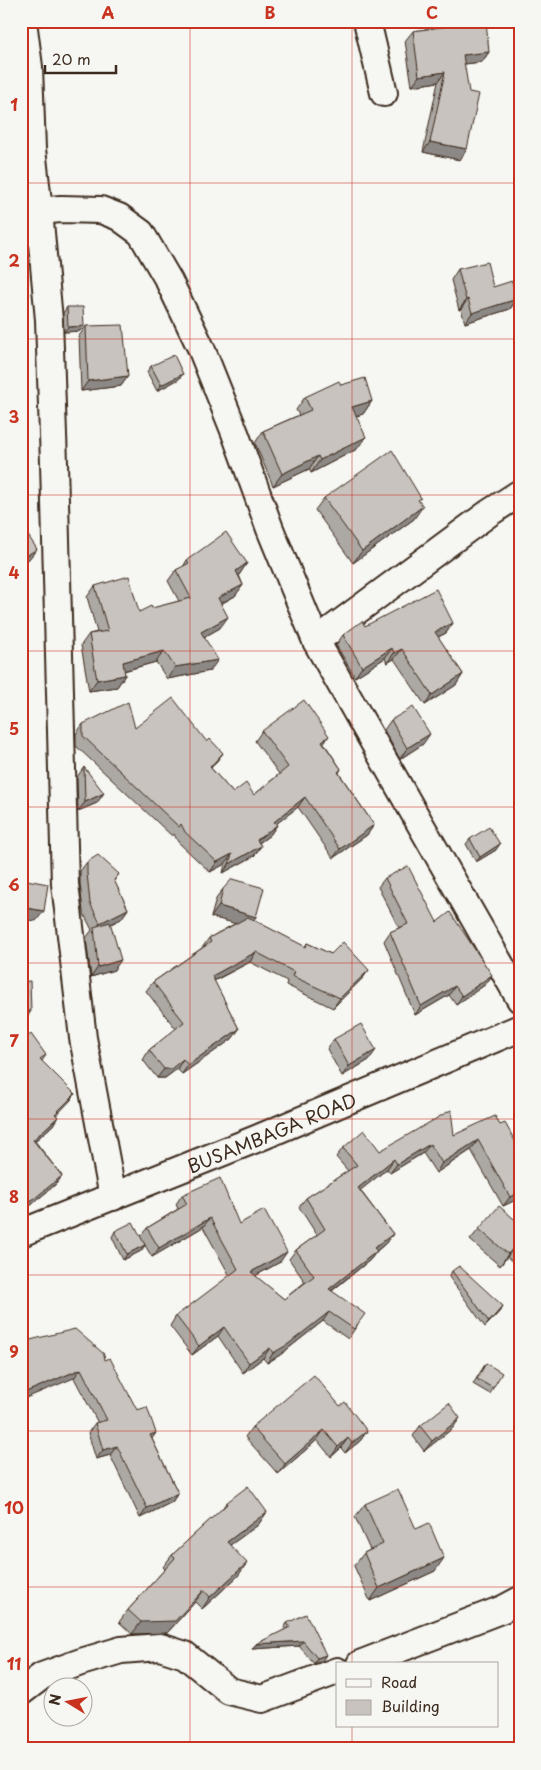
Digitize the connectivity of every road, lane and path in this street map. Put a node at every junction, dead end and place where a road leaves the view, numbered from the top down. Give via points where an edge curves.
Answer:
1 (23, 21) edge
2 (367, 21) edge
3 (384, 93) dead end
4 (39, 211) junction
5 (520, 493) edge
6 (316, 641) junction
7 (520, 999) edge
8 (520, 1028) edge
9 (113, 1197) junction
10 (21, 1233) edge
11 (520, 1600) edge
12 (365, 1662) edge
13 (336, 1671) edge
14 (21, 1692) edge

1 - 4 street
2 - 3 street
4 - 6 street via 101,210 119,216 140,233 169,281 201,348
4 - 9 street via 49,320 65,884 83,1038
5 - 6 street
6 - 7 street
8 - 9 street, BUSAMBAGA ROAD
9 - 10 street, BUSAMBAGA ROAD
11 - 12 street
13 - 14 street via 262,1699 229,1691 185,1655 160,1647 121,1650 81,1662 42,1676

